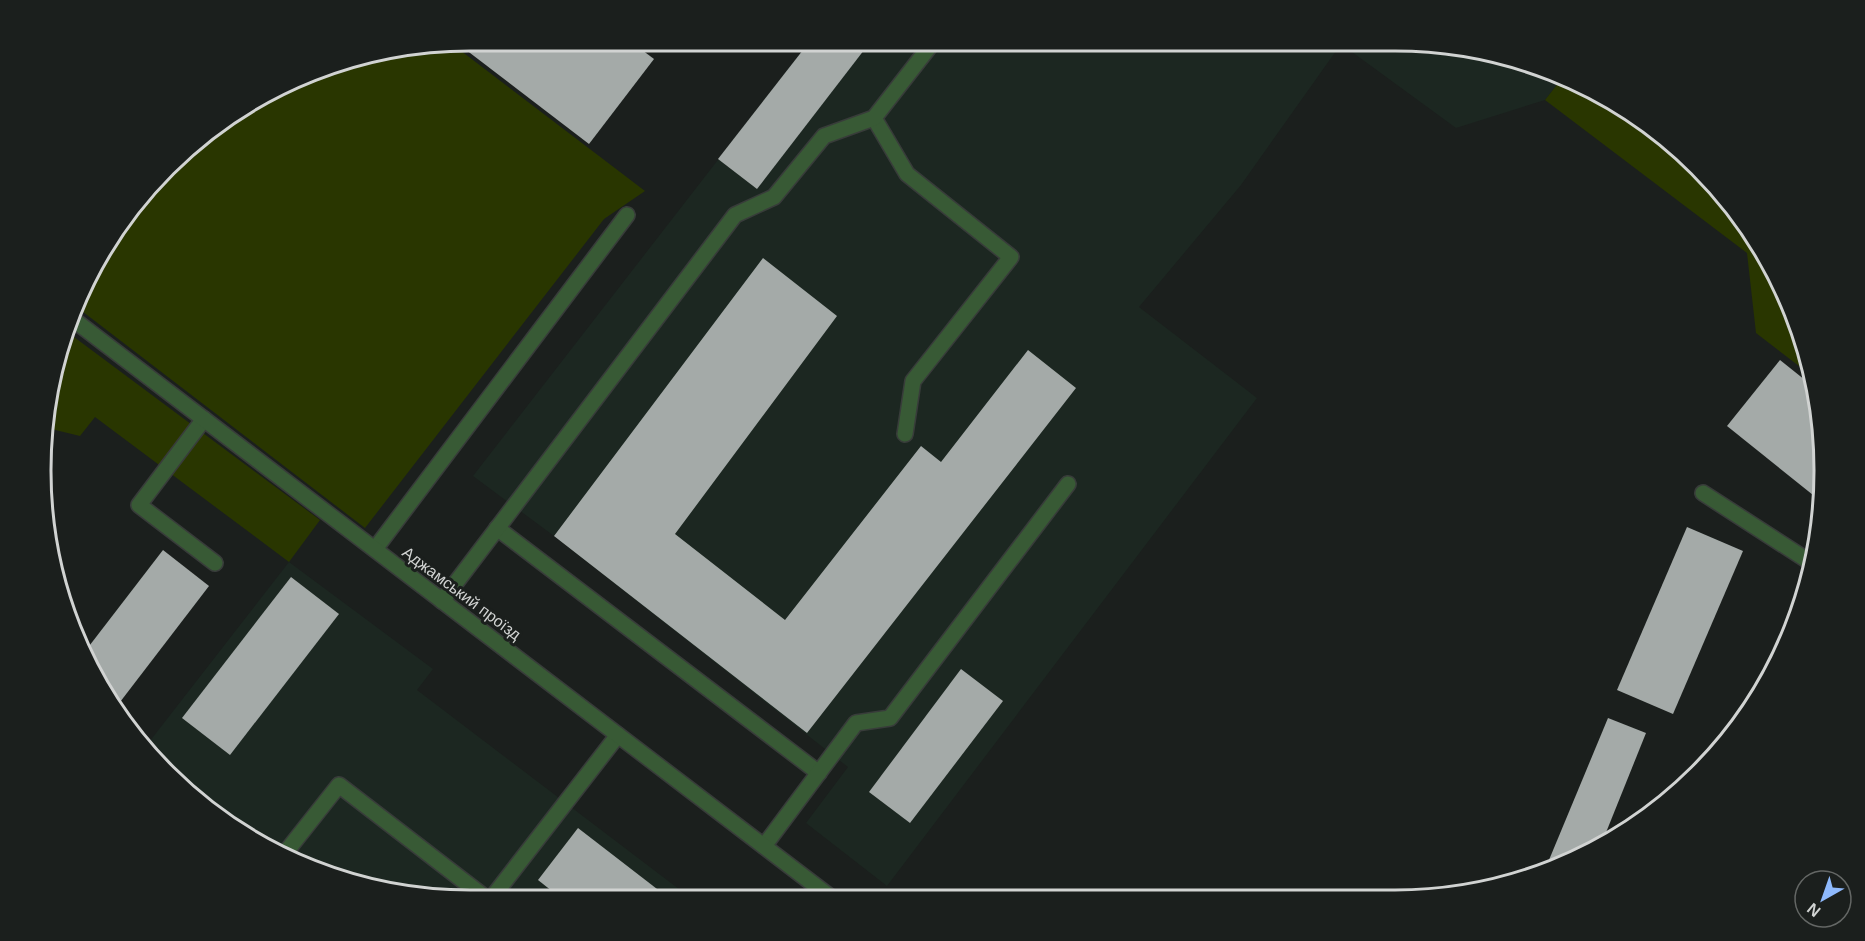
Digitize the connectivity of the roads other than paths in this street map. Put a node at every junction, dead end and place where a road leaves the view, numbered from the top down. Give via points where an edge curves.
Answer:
1 (925, 51) edge
2 (874, 118) junction
3 (627, 215) dead end
4 (78, 323) edge
5 (204, 419) junction
6 (905, 434) dead end
7 (1068, 484) dead end
8 (1703, 493) dead end
9 (497, 528) junction
10 (375, 549) junction
11 (1805, 559) edge
12 (215, 563) dead end
13 (442, 601) junction
14 (618, 735) junction
15 (819, 773) junction
16 (764, 846) junction
17 (289, 849) edge
18 (477, 890) edge
19 (496, 890) edge
20 (822, 890) edge

1 - 2 street
2 - 6 street via 907,174 1011,257 913,381
2 - 9 street via 824,136 774,197 735,215
3 - 10 street
4 - 5 street, Аджамський проїзд
5 - 10 street, Аджамський проїзд
5 - 12 street via 139,505
7 - 15 street via 890,718 856,723
8 - 11 street
9 - 13 street
9 - 15 street
10 - 13 street, Аджамський проїзд
13 - 14 street, Аджамський проїзд
14 - 16 street, Аджамський проїзд
14 - 19 street
15 - 16 street
16 - 20 street, Аджамський проїзд
17 - 18 street via 339,785

